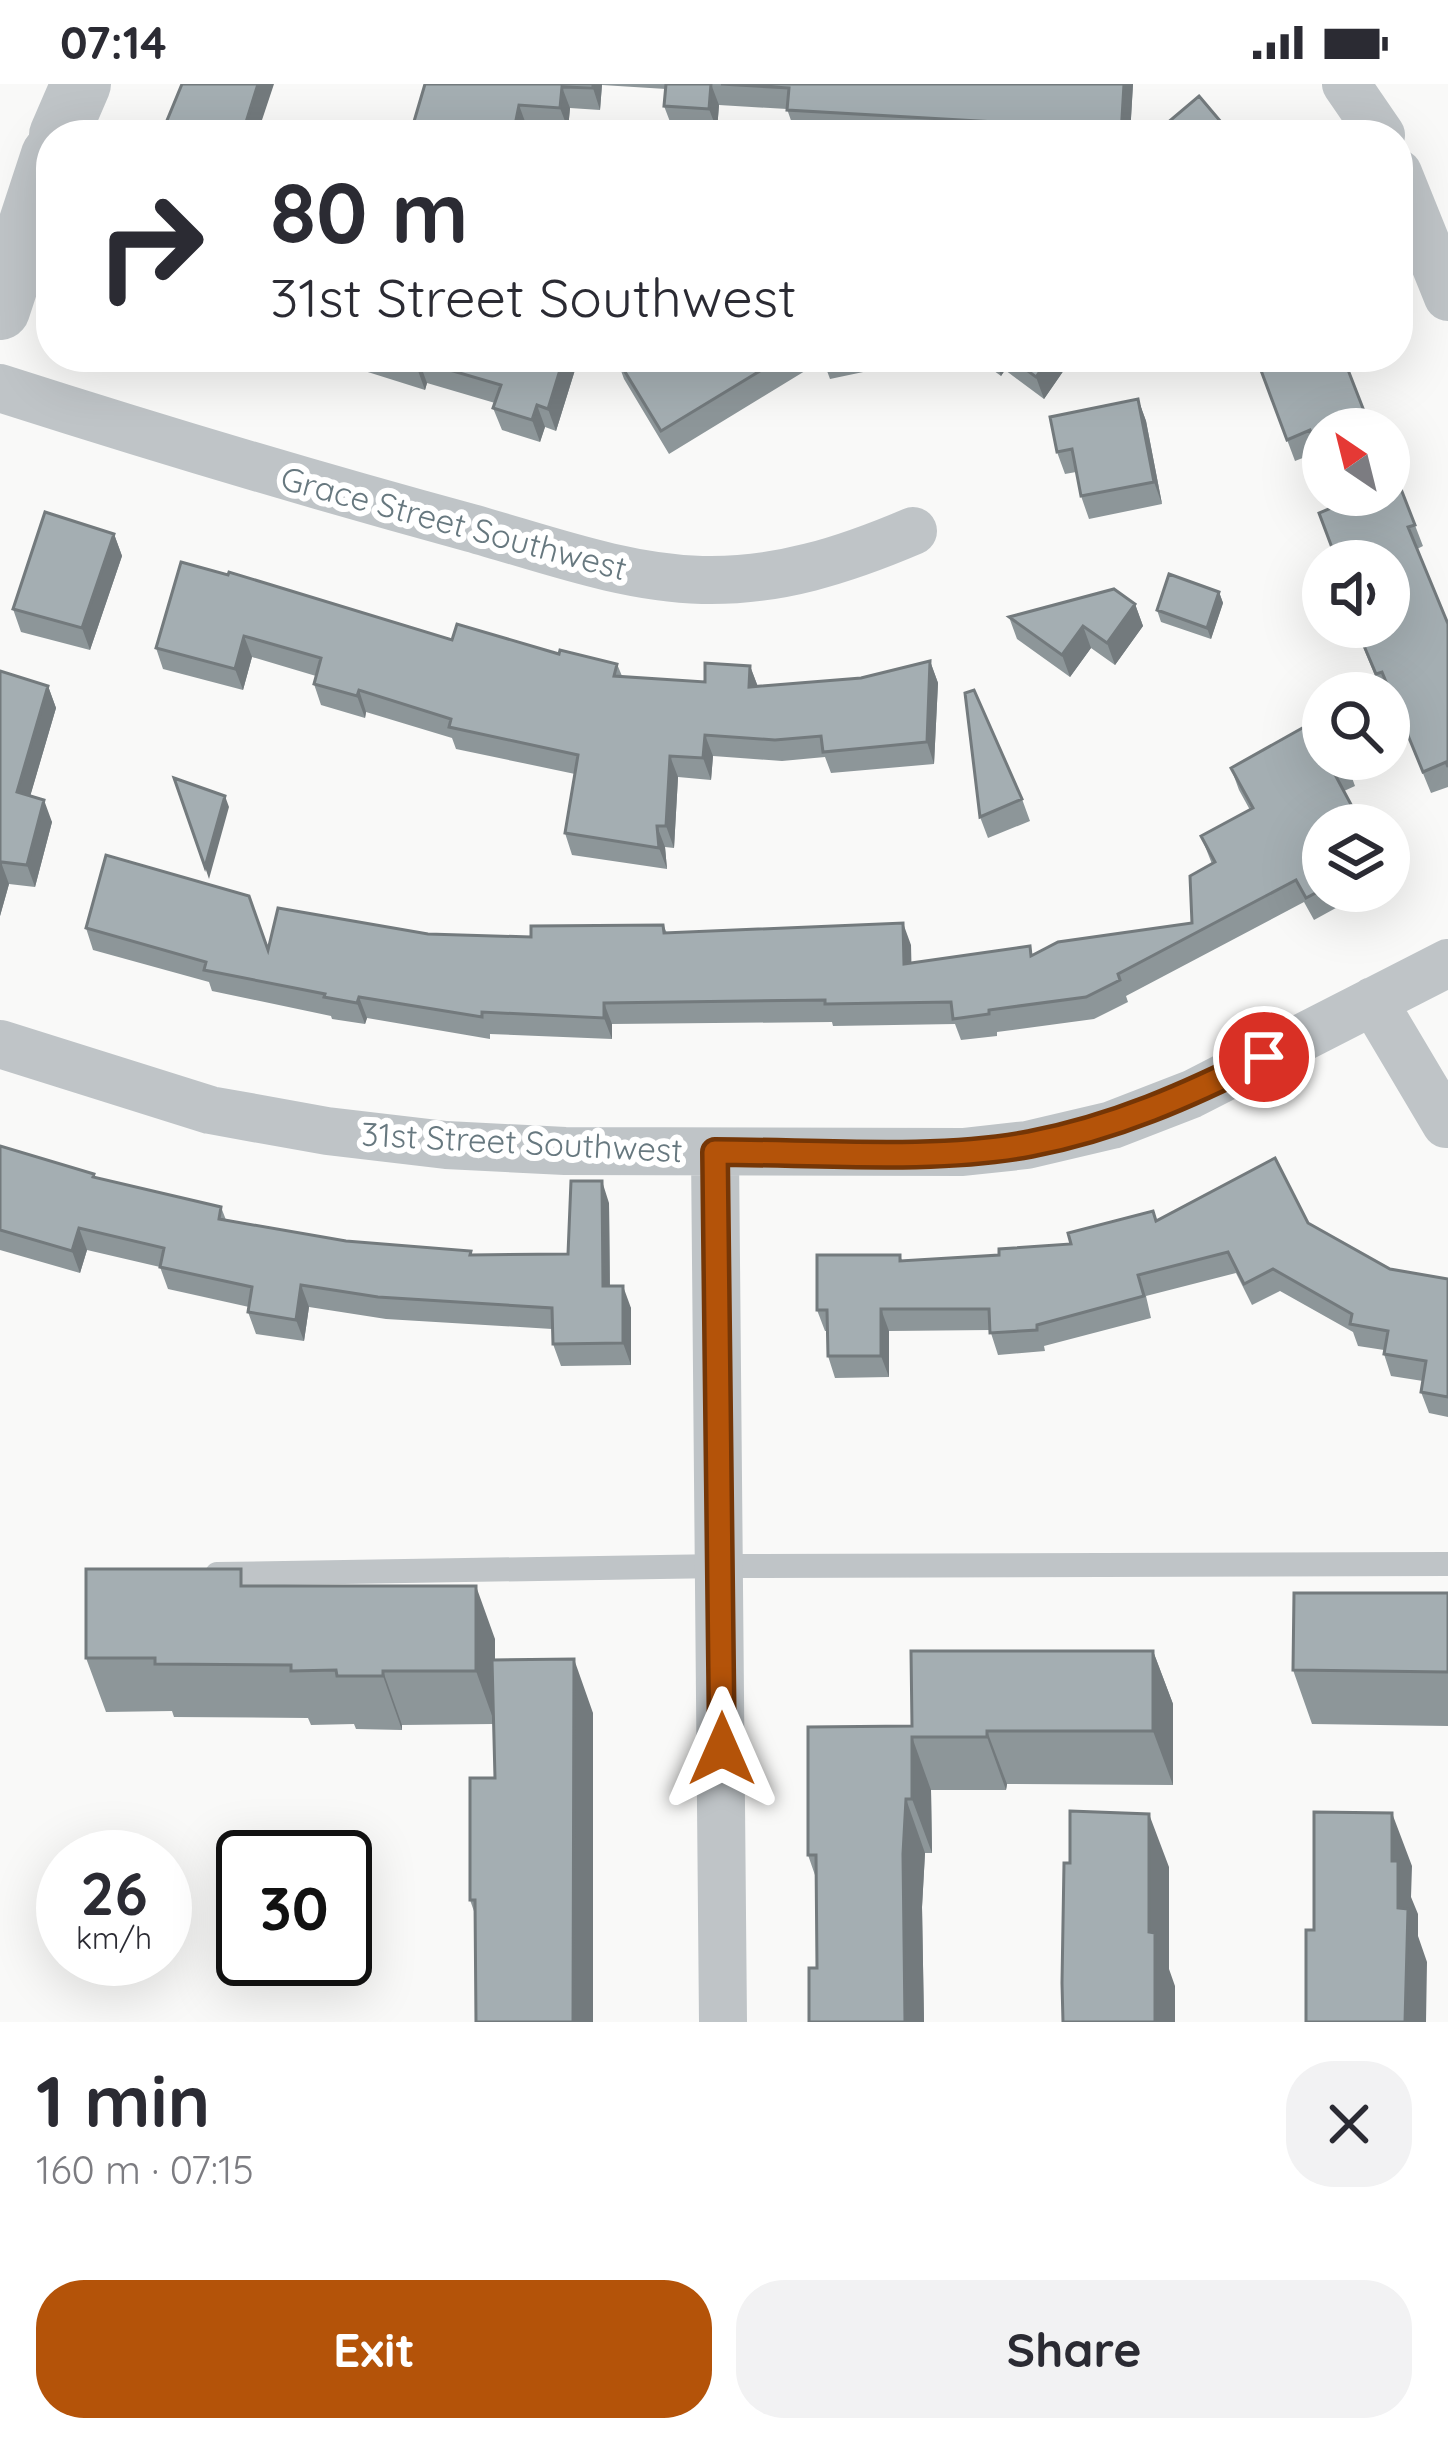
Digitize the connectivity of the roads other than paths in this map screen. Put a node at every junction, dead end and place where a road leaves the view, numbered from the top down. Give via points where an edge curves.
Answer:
1 (81, 84) edge
2 (1346, 84) edge
3 (65, 120) edge
4 (1371, 120) edge
5 (36, 201) edge
6 (1413, 210) edge
7 (1448, 297) edge
8 (0, 310) edge
9 (0, 388) edge
10 (913, 531) dead end
11 (1448, 963) edge
12 (1373, 1001) junction
13 (0, 1044) edge
14 (1446, 1124) edge
15 (715, 1152) junction
16 (1448, 1564) edge
17 (721, 1567) junction
18 (217, 1574) edge
19 (723, 2022) edge

1 - 3 street
2 - 4 street
5 - 8 street
6 - 7 street
9 - 10 street, Grace Street Southwest via 227,461 629,572 701,580 774,576 845,560
11 - 12 street, 31st Street Southwest
12 - 14 street
12 - 15 street, 31st Street Southwest via 1192,1094 1028,1145
13 - 15 street, 31st Street Southwest via 210,1110 327,1131 446,1145
15 - 17 street
16 - 17 lane
17 - 18 lane
17 - 19 street

